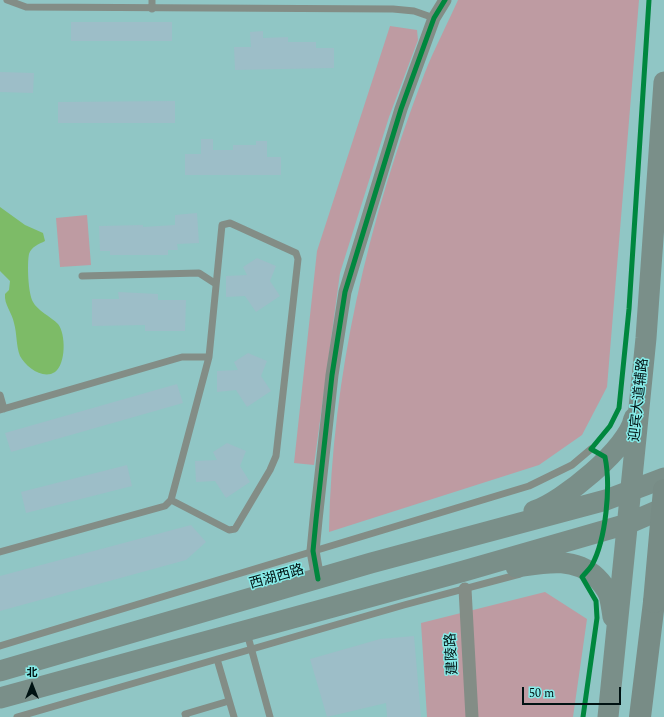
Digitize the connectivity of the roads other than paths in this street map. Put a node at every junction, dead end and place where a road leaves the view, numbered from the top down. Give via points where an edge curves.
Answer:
1 (7, 0) edge
2 (152, 0) edge
3 (444, 0) edge
4 (152, 9) junction
5 (434, 18) junction
6 (664, 82) edge
7 (82, 276) dead end
8 (216, 284) junction
9 (646, 338) junction
10 (209, 357) junction
11 (0, 395) edge
12 (2, 410) edge
13 (591, 449) dead end
14 (664, 478) edge
15 (664, 490) edge
16 (630, 492) junction
17 (171, 500) junction
18 (664, 508) edge
19 (627, 524) junction
20 (313, 551) junction
21 (0, 552) edge
22 (387, 559) junction
23 (582, 577) dead end
24 (318, 579) junction
25 (464, 582) junction
26 (332, 607) junction
27 (616, 632) junction
28 (249, 640) junction
29 (0, 646) edge
30 (217, 659) junction
31 (0, 671) edge
32 (0, 698) edge
33 (229, 701) junction
34 (43, 709) junction
35 (17, 717) edge
36 (45, 717) edge
37 (186, 717) edge
38 (234, 717) edge
39 (270, 717) edge
40 (472, 717) edge
41 (608, 717) edge
42 (640, 717) edge

1 - 4 lane via 26,7
2 - 4 lane
3 - 5 street
4 - 5 lane via 393,9 414,11
5 - 20 street via 401,109 345,292 332,375
6 - 9 main road, 迎宾大道辅路
7 - 8 lane via 199,273
8 - 10 lane
8 - 17 lane via 222,225 230,223 296,253 298,259 276,456 235,529 229,530
9 - 16 main road, 迎宾大道辅路
9 - 22 main road via 633,425 621,444 598,467 544,508
10 - 12 lane via 182,357
10 - 17 lane
11 - 12 lane
13 - 20 lane via 572,465 529,486
14 - 16 main road, 西湖西路
15 - 42 highway, bridge
16 - 19 main road, 迎宾大道辅路
16 - 22 main road, 西湖西路
17 - 21 lane via 165,506
18 - 19 main road
19 - 26 main road
19 - 27 main road, 迎宾大道辅路
20 - 24 street
20 - 29 lane
22 - 24 main road, 西湖西路
23 - 25 lane via 566,568 545,567
24 - 31 main road, 西湖西路
25 - 26 main road
25 - 27 main road via 510,568 552,562 574,564 589,571 609,594
25 - 28 lane
25 - 40 street, 建陵路
26 - 28 main road
27 - 41 main road, 迎宾大道辅路
28 - 30 lane
28 - 32 main road
28 - 39 lane
30 - 33 lane
30 - 34 lane
33 - 37 lane via 185,714
33 - 38 lane
34 - 35 lane
34 - 36 lane

